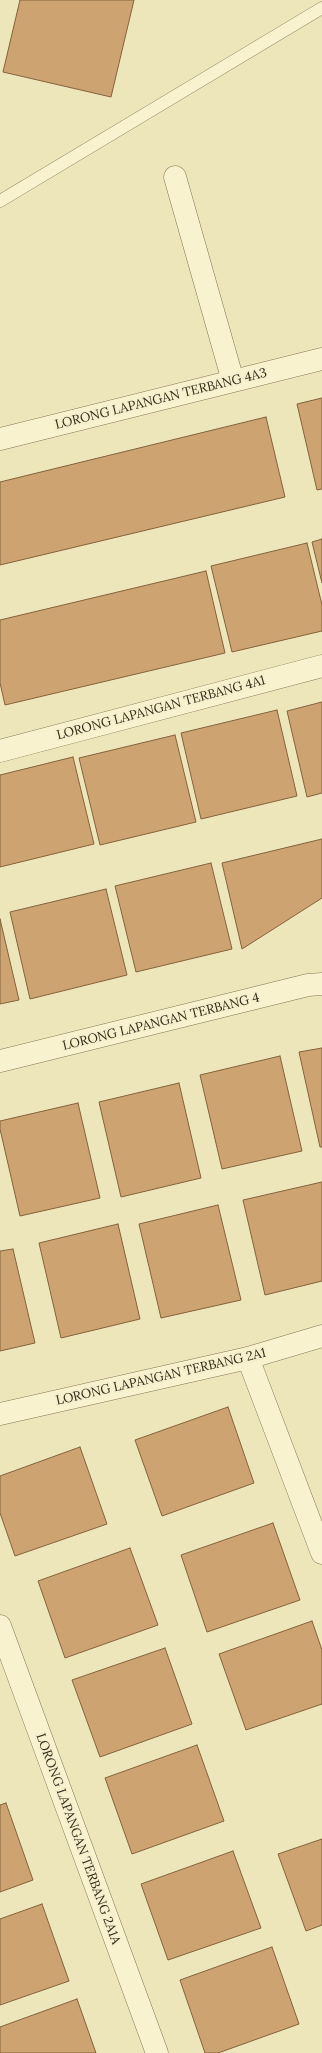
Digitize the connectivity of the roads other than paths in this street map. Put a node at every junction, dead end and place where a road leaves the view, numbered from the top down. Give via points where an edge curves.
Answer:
1 (322, 8) edge
2 (175, 177) dead end
3 (0, 201) edge
4 (322, 359) edge
5 (233, 381) junction
6 (0, 439) edge
7 (322, 666) edge
8 (0, 751) edge
9 (322, 984) edge
10 (0, 1061) edge
11 (322, 1336) edge
12 (248, 1358) junction
13 (0, 1414) edge
14 (322, 1553) edge
15 (0, 1626) edge
16 (156, 2053) edge

1 - 3 lane
2 - 5 street
4 - 5 street, LORONG LAPANGAN TERBANG 4A3
5 - 6 street, LORONG LAPANGAN TERBANG 4A3
7 - 8 street, LORONG LAPANGAN TERBANG 4A1
9 - 10 street, LORONG LAPANGAN TERBANG 4 via 300,987
11 - 12 street, LORONG LAPANGAN TERBANG 2A1
12 - 13 street, LORONG LAPANGAN TERBANG 2A1
12 - 14 street
15 - 16 street, LORONG LAPANGAN TERBANG 2A1A

